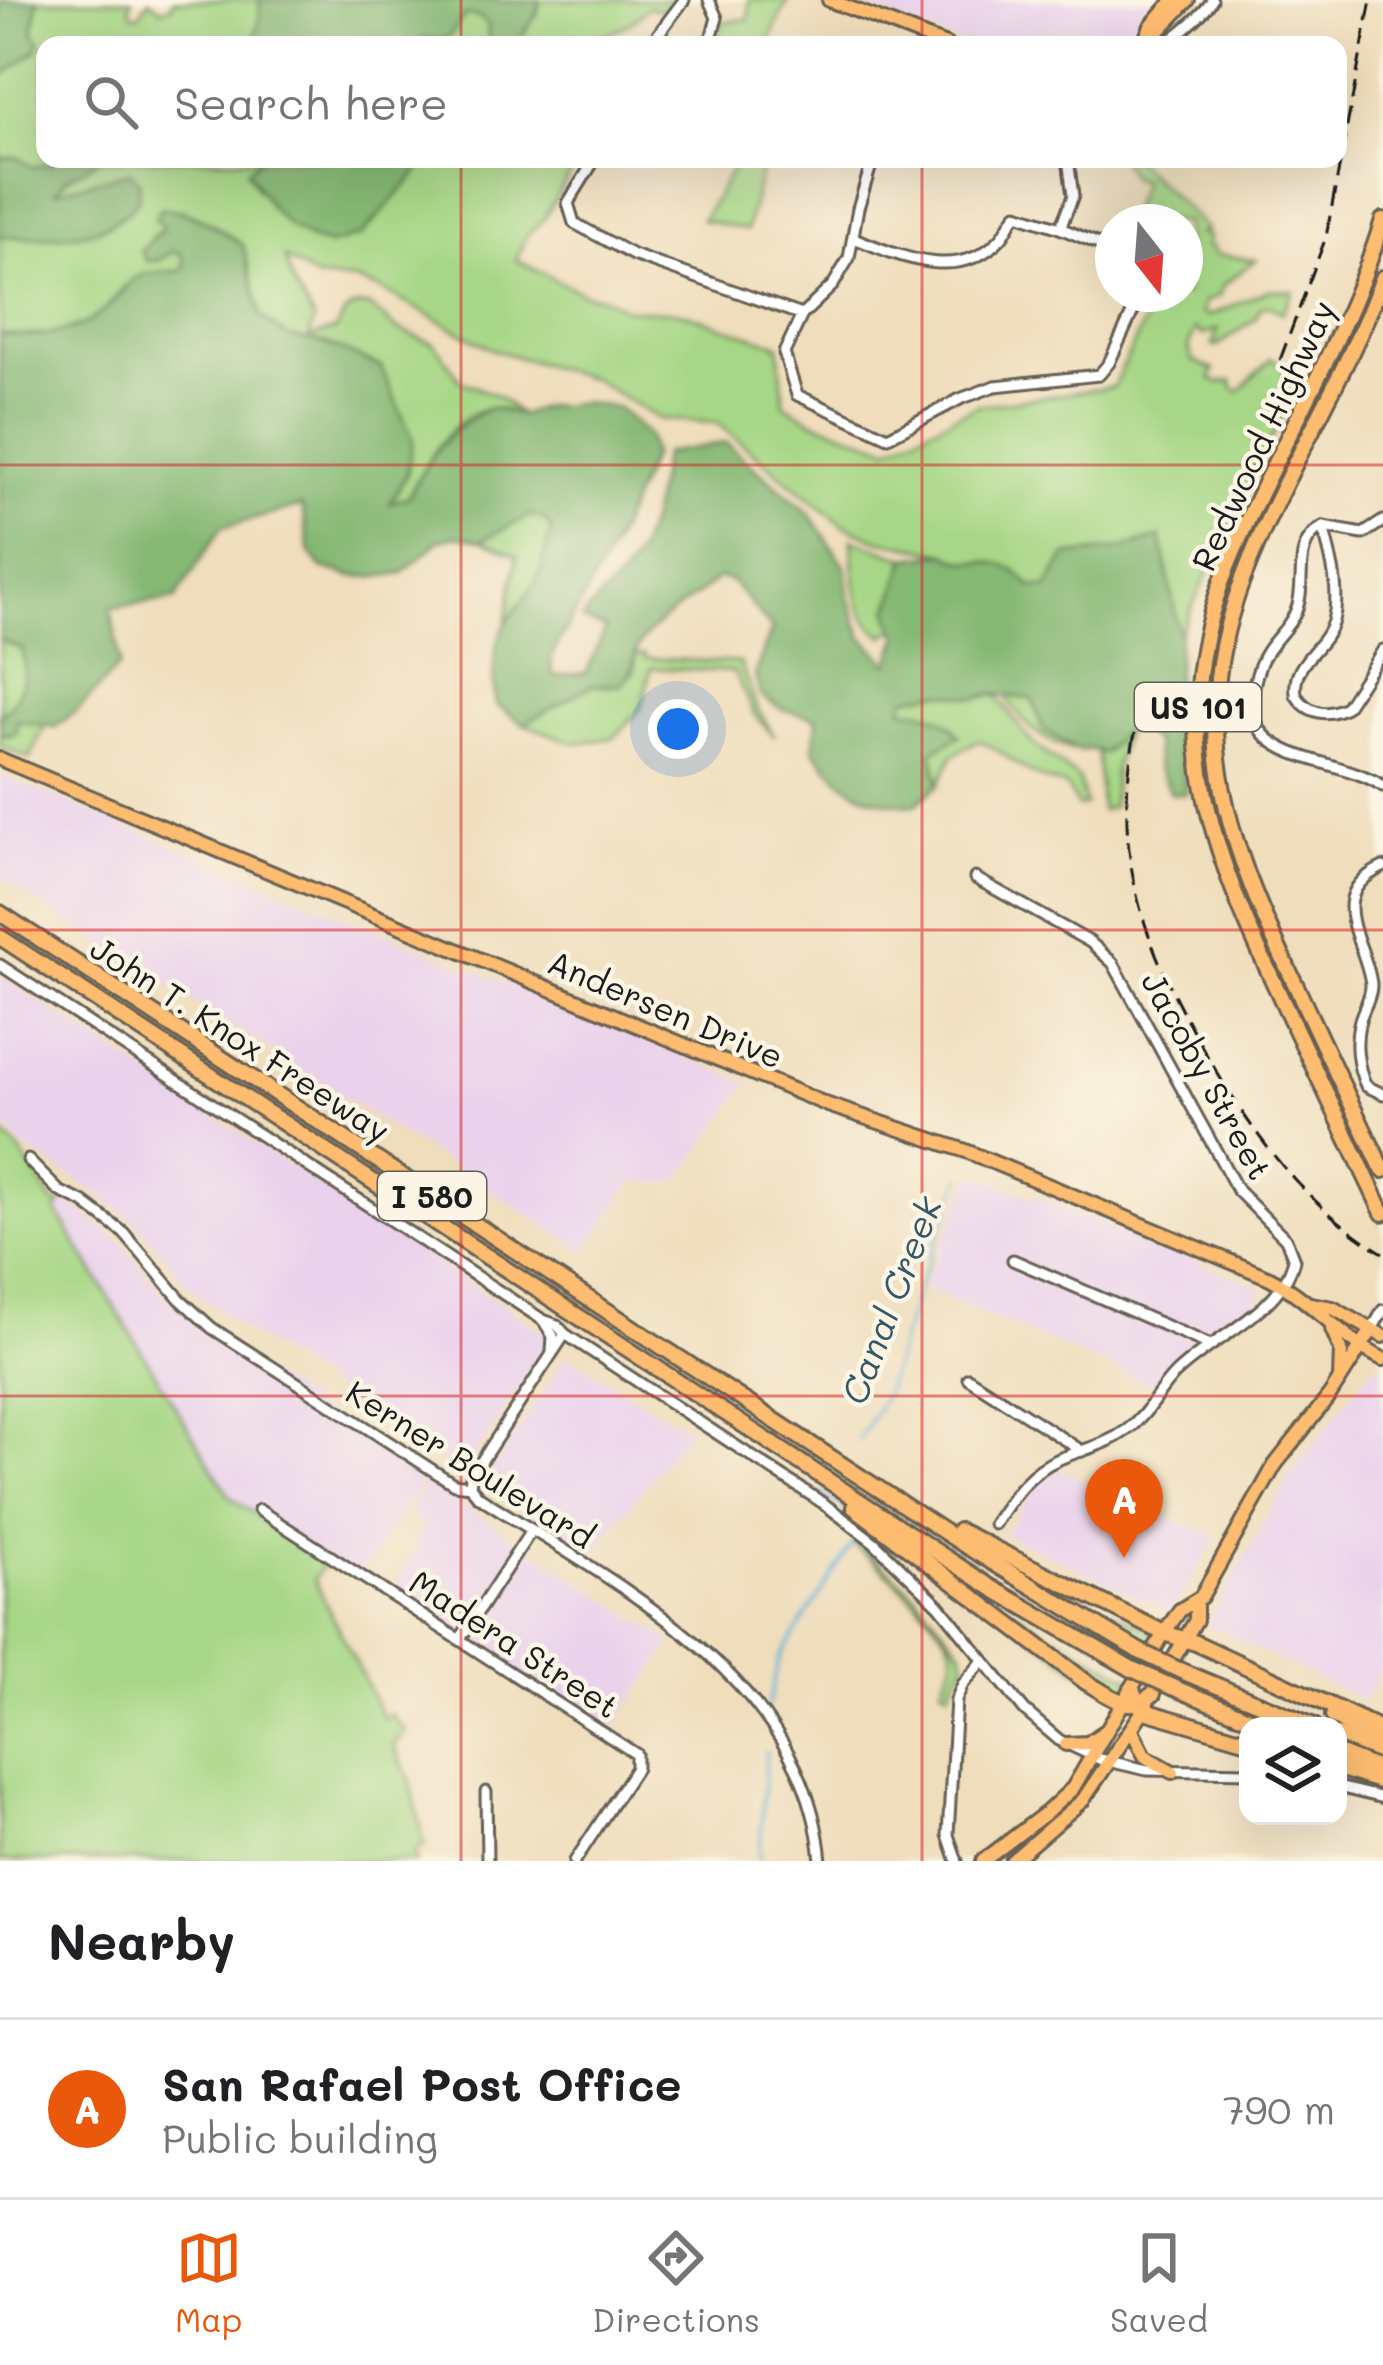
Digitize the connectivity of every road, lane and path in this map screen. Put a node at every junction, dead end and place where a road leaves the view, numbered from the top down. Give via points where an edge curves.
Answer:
1 (684, 0) edge
2 (709, 0) edge
3 (829, 0) edge
4 (1174, 0) edge
5 (1188, 0) edge
6 (1212, 0) edge
7 (657, 36) edge
8 (712, 36) edge
9 (907, 36) edge
10 (1146, 36) edge
11 (1154, 36) edge
12 (1173, 36) edge
13 (589, 168) edge
14 (870, 168) edge
15 (1070, 168) edge
16 (1383, 220) edge
17 (1060, 228) junction
18 (854, 238) junction
19 (1095, 243) edge
20 (1383, 278) edge
21 (1136, 312) edge
22 (802, 315) junction
23 (1383, 521) edge
24 (1323, 527) junction
25 (1383, 650) edge
26 (0, 759) edge
27 (1383, 786) edge
28 (1383, 867) edge
29 (975, 878) dead end
30 (0, 913) edge
31 (0, 937) edge
32 (0, 964) edge
33 (1383, 1094) edge
34 (28, 1160) dead end
35 (1383, 1170) edge
36 (1383, 1213) edge
37 (1013, 1260) dead end
38 (1283, 1285) junction
39 (1311, 1304) junction
40 (1383, 1310) edge
41 (1328, 1323) junction
42 (1377, 1333) edge
43 (559, 1335) junction
44 (1210, 1345) junction
45 (1362, 1347) junction
46 (1383, 1359) edge
47 (968, 1378) dead end
48 (1340, 1382) junction
49 (1082, 1451) junction
50 (790, 1454) junction
51 (863, 1479) junction
52 (470, 1486) junction
53 (259, 1510) dead end
54 (994, 1524) dead end
55 (531, 1531) junction
56 (1196, 1604) junction
57 (1164, 1633) junction
58 (1185, 1638) junction
59 (460, 1639) junction
60 (983, 1661) junction
61 (1278, 1682) junction
62 (1153, 1694) joint
63 (1135, 1702) junction
64 (1246, 1717) edge
65 (1292, 1717) edge
66 (1110, 1727) junction
67 (1132, 1730) junction
68 (1383, 1730) edge
69 (1239, 1738) edge
70 (1347, 1739) edge
71 (1383, 1743) edge
72 (1066, 1744) junction
73 (1383, 1753) edge
74 (1094, 1757) junction
75 (1347, 1757) edge
76 (1111, 1762) junction
77 (1347, 1771) edge
78 (1383, 1771) edge
79 (1173, 1772) junction
80 (1239, 1772) edge
81 (1383, 1782) edge
82 (1347, 1789) edge
83 (486, 1792) dead end
84 (1383, 1798) edge
85 (1016, 1836) junction
86 (487, 1861) edge
87 (575, 1861) edge
88 (821, 1861) edge
89 (957, 1861) edge
90 (986, 1861) edge
91 (1007, 1861) edge

1 - 7 street
2 - 8 street via 718,18
3 - 9 main road
4 - 10 main road
5 - 11 main road
6 - 12 street
13 - 22 street via 568,203 574,223 633,255
14 - 18 street
15 - 17 street via 1072,196
16 - 36 highway, Redwood Highway / US 101 via 1347,317 1221,584 1198,722 1203,792 1225,876
17 - 18 street via 1017,214 988,249 942,264
17 - 19 street
18 - 22 street via 833,285
20 - 35 highway, Redwood Highway / US 101 via 1245,572 1226,638 1217,724 1225,809 1244,874
21 - 22 street via 1099,375 995,386 888,437 797,395 784,353
23 - 24 street via 1364,535
24 - 25 street via 1334,616 1298,670 1296,695 1313,711 1337,712 1353,701
24 - 27 street via 1305,545 1295,614 1258,668 1256,717 1278,748
26 - 38 main road, Andersen Drive via 828,1105 974,1154
28 - 33 street via 1363,880 1352,904 1371,987 1357,1036 1364,1084
29 - 38 street, Jacoby Street via 1113,963 1238,1191 1292,1247
30 - 51 highway, John T. Knox Freeway / I 580
31 - 50 highway, John T. Knox Freeway / I 580
32 - 43 street via 557,1325
34 - 52 street, Kerner Boulevard via 59,1191 124,1232 212,1328 380,1439
37 - 44 street
38 - 39 main road, Andersen Drive
38 - 44 street
39 - 41 main road, Andersen Drive
39 - 42 main road, Andersen Drive
40 - 42 street
41 - 45 main road, Andersen Drive
41 - 48 main road via 1340,1344
42 - 45 main road
43 - 52 street
43 - 60 street via 856,1527 927,1592
44 - 49 street via 1131,1427
45 - 46 main road, Andersen Drive
45 - 48 main road
47 - 49 street
48 - 56 main road via 1275,1465
49 - 54 street via 1018,1487
50 - 63 highway via 1061,1664
50 - 64 highway, bridge via 1021,1606 1132,1669
51 - 57 highway
51 - 65 highway, John T. Knox Freeway / I 580, bridge via 1139,1651
52 - 55 street, Kerner Boulevard
53 - 59 street, Madera Street
55 - 59 street
55 - 88 street, Kerner Boulevard via 668,1621 740,1686 799,1778
56 - 57 main road via 1180,1610
56 - 58 main road
57 - 58 highway
57 - 63 main road
58 - 61 highway
58 - 62 main road
59 - 87 street, Madera Street via 636,1754 634,1772
60 - 72 street
60 - 89 street via 956,1700 948,1835
61 - 68 highway
61 - 71 highway
62 - 63 highway
63 - 66 main road
63 - 67 main road
63 - 69 highway
66 - 72 main road via 1088,1742
66 - 74 main road
67 - 76 main road
67 - 79 main road via 1145,1756
70 - 73 highway
72 - 74 street
74 - 76 street
74 - 85 main road via 1062,1799
75 - 78 highway
76 - 79 street
76 - 91 main road via 1070,1814
77 - 81 highway
79 - 80 street
82 - 84 street
83 - 86 street
85 - 90 main road
85 - 91 main road
90 - 91 main road

